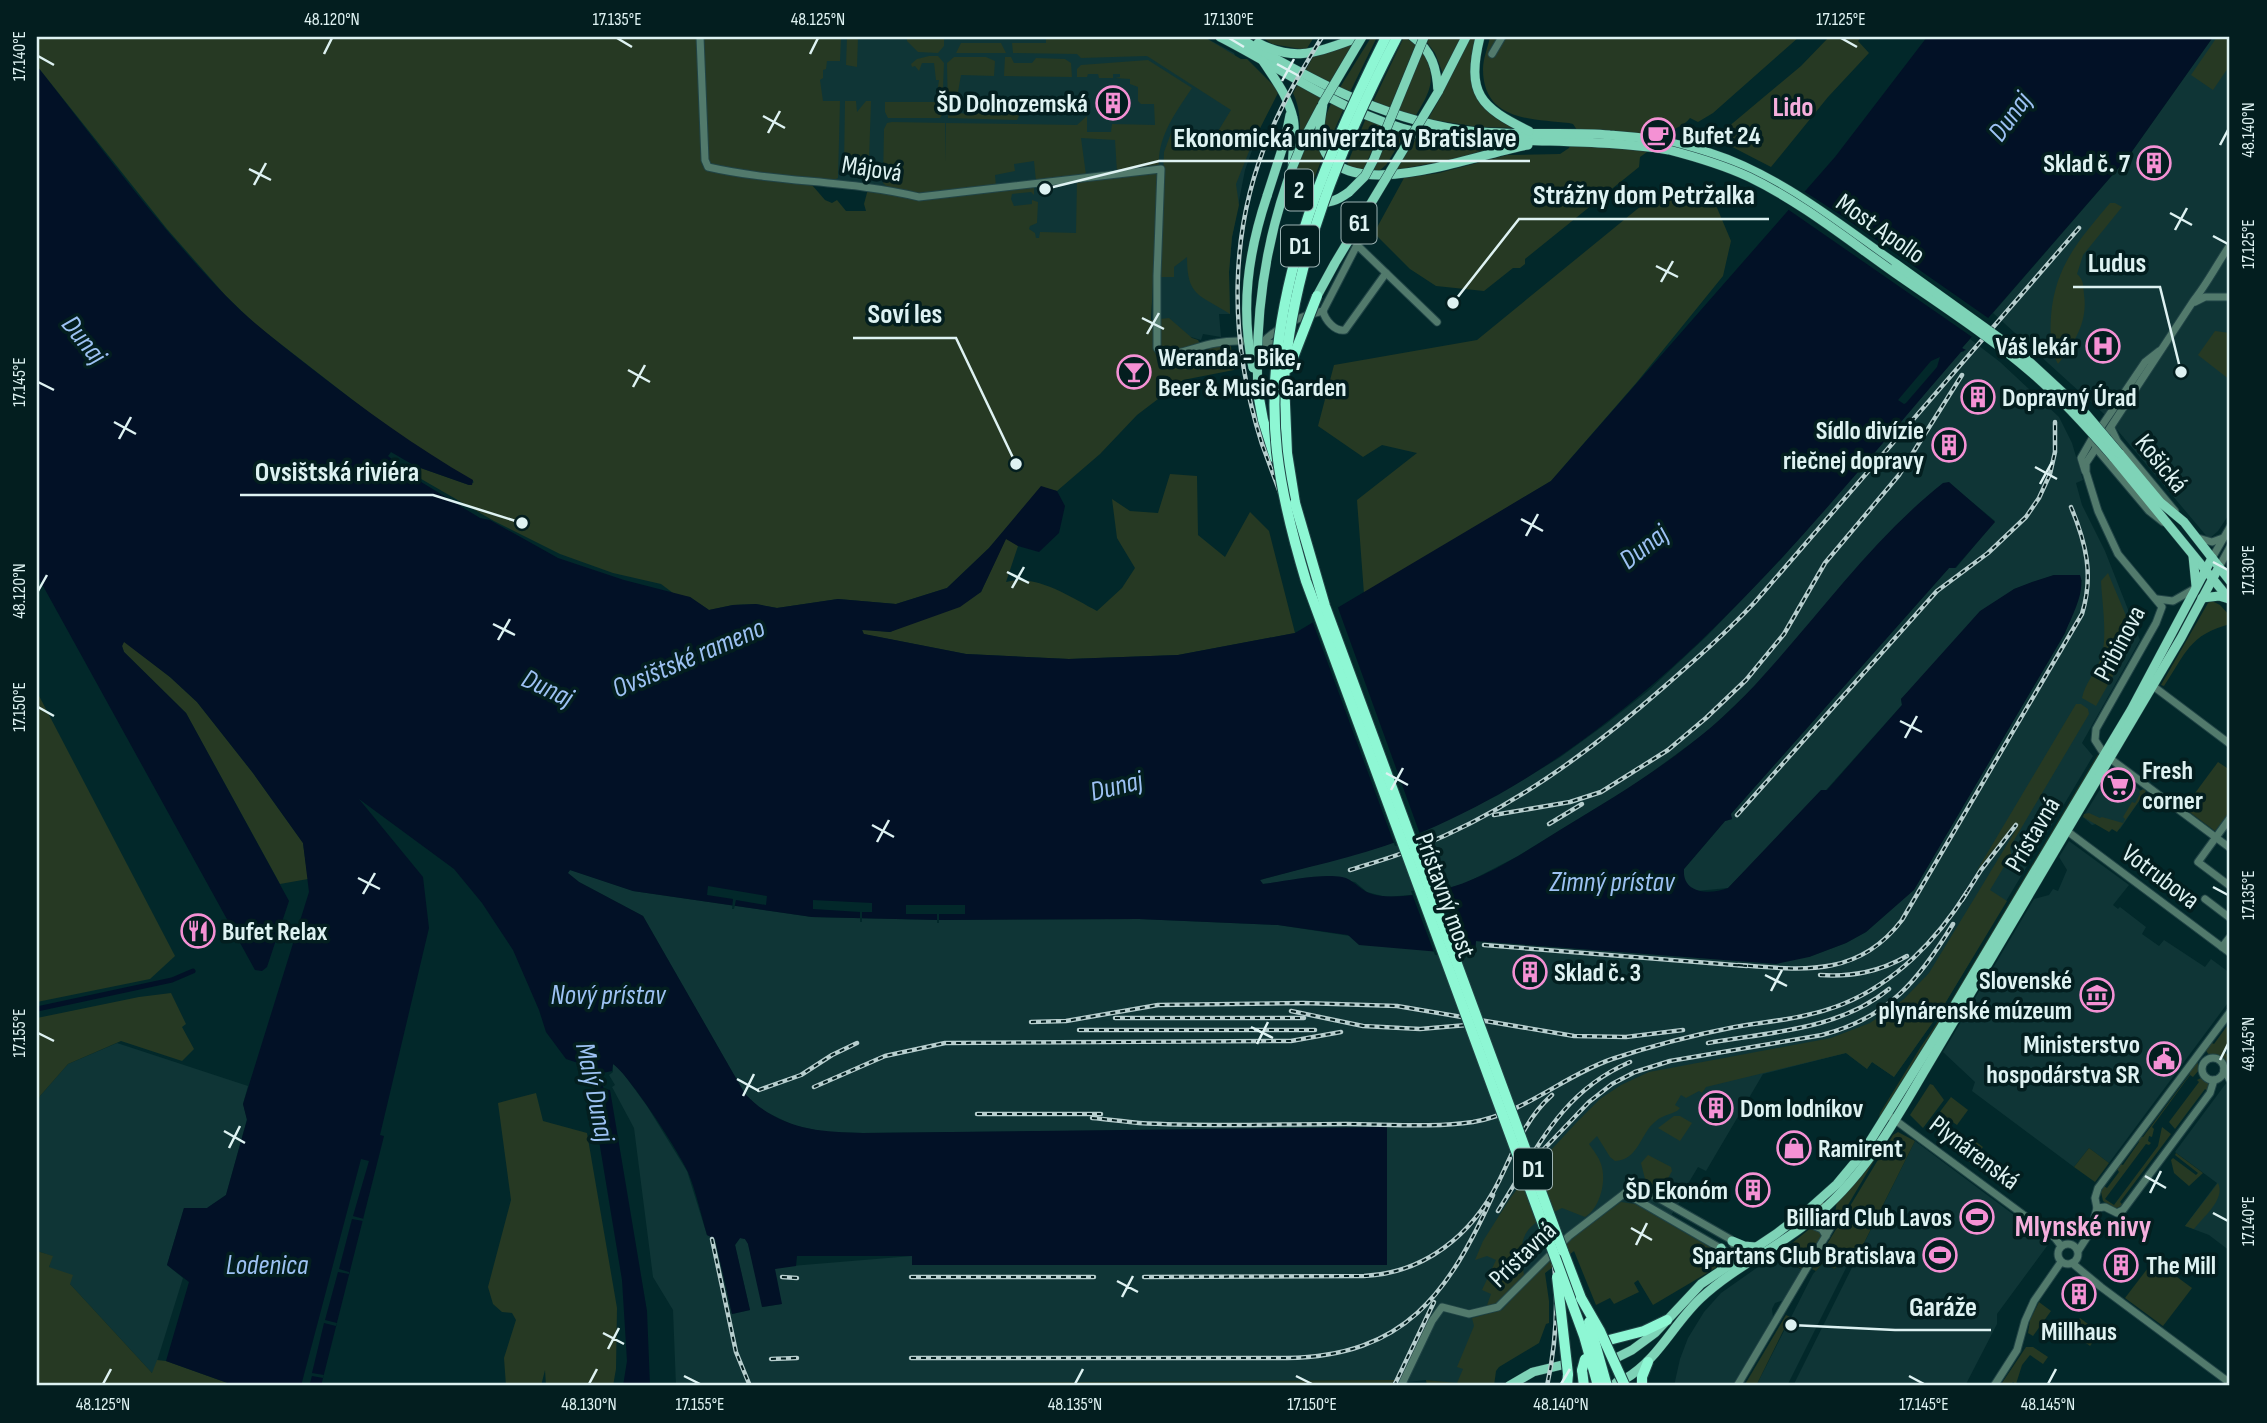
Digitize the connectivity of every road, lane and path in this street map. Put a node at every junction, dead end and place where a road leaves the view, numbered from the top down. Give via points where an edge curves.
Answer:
1 (700, 37) edge
2 (1220, 37) edge
3 (1237, 37) edge
4 (1247, 37) edge
5 (1335, 37) edge
6 (1361, 37) edge
7 (1386, 37) edge
8 (1397, 37) edge
9 (1413, 37) edge
10 (1424, 37) edge
11 (1466, 37) edge
12 (1479, 37) edge
13 (1502, 37) edge
14 (1325, 50) junction
15 (1492, 54) dead end
16 (1262, 60) junction
17 (1438, 92) junction
18 (1323, 103) junction
19 (1290, 106) junction
20 (1533, 133) junction
21 (1568, 138) junction
22 (1552, 142) junction
23 (2230, 245) edge
24 (1386, 273) junction
25 (2205, 289) junction
26 (1317, 296) joint
27 (2212, 297) junction
28 (2230, 297) edge
29 (2189, 307) junction
30 (1323, 311) junction
31 (1437, 322) dead end
32 (1262, 343) junction
33 (1277, 344) dead end
34 (1284, 380) junction
35 (1258, 393) junction
36 (2097, 447) junction
37 (2116, 455) junction
38 (1279, 469) junction
39 (2086, 472) junction
40 (2184, 522) junction
41 (2230, 527) edge
42 (2174, 531) junction
43 (2195, 536) junction
44 (2223, 538) junction
45 (2230, 548) edge
46 (2193, 555) junction
47 (2230, 557) edge
48 (2212, 558) junction
49 (2219, 567) junction
50 (2206, 570) junction
51 (2213, 579) junction
52 (2230, 581) edge
53 (2196, 587) junction
54 (2202, 598) junction
55 (2157, 599) junction
56 (2230, 599) edge
57 (2152, 686) junction
58 (2230, 744) edge
59 (2107, 756) junction
60 (2230, 818) edge
61 (2067, 831) junction
62 (2216, 838) junction
63 (2230, 848) edge
64 (2230, 886) edge
65 (2205, 900) dead end
66 (2230, 918) edge
67 (2230, 937) edge
68 (2222, 947) junction
69 (2230, 953) edge
70 (2230, 1012) edge
71 (2199, 1053) junction
72 (2207, 1061) junction
73 (2224, 1074) edge
74 (1891, 1117) junction
75 (1625, 1193) junction
76 (1821, 1205) junction
77 (2097, 1208) junction
78 (1808, 1223) junction
79 (1826, 1236) junction
80 (1732, 1241) junction
81 (2061, 1246) junction
82 (1757, 1247) junction
83 (1721, 1248) junction
84 (2078, 1251) junction
85 (1555, 1257) junction
86 (2061, 1262) junction
87 (1741, 1263) junction
88 (2072, 1263) junction
89 (1721, 1270) junction
90 (1581, 1298) junction
91 (1667, 1320) junction
92 (1609, 1340) dead end
93 (1616, 1358) dead end
94 (1648, 1362) junction
95 (1578, 1370) edge
96 (1618, 1383) edge
97 (2230, 1384) edge
98 (1401, 1386) edge
99 (1509, 1386) edge
100 (1568, 1386) edge
101 (1598, 1386) edge
102 (1642, 1386) edge
103 (1737, 1386) edge
104 (1994, 1386) edge

1 - 32 street, Májová via 708,167 881,188 919,197 1161,169 1157,348 1162,355 1176,355 1216,343
2 - 16 main road, 2
3 - 20 main road via 1338,93 1400,117 1461,130
4 - 14 main road via 1288,53
5 - 14 main road
6 - 14 main road
6 - 18 main road, bridge
7 - 38 highway, D1, bridge via 1334,150 1291,276 1276,367
8 - 34 highway, D1, bridge via 1348,142 1309,247 1293,307
9 - 17 main road via 1432,57
10 - 19 main road, 2, bridge via 1365,176 1335,200 1308,198 1297,187 1292,176 1295,129
11 - 17 main road, 61
12 - 20 main road via 1475,71 1482,97 1492,111
13 - 15 street
16 - 19 main road, 2
16 - 22 main road via 1333,100 1398,127 1460,139
17 - 26 main road, 61, bridge
18 - 22 main road via 1320,136 1326,152 1352,173 1429,169
18 - 35 main road, bridge via 1295,161 1268,247 1258,323
19 - 35 main road, bridge via 1288,130 1253,240 1246,292 1248,344
20 - 21 main road
21 - 22 main road
21 - 37 main road, Most Apollo, bridge via 1669,150 1731,169 1775,191 2010,355
23 - 25 street
24 - 30 street via 1348,329 1336,330
24 - 30 street via 1357,245
24 - 31 street
25 - 27 street
25 - 29 street
26 - 34 highway, bridge
27 - 28 street
27 - 29 street
29 - 40 street, Košická via 2106,429
30 - 32 street via 1277,328
32 - 33 street
34 - 90 highway, Prístavný most / D1, bridge via 1287,453 1295,503 1318,586
35 - 38 highway, bridge
36 - 39 street via 2086,463
36 - 39 street, Pribinova via 2093,437 2082,453
36 - 42 street, Košická via 2149,511
37 - 40 main road, Košická
37 - 42 main road, Košická
38 - 85 highway, Prístavný most / D1, bridge via 1296,548 1316,608
39 - 55 street, Pribinova via 2118,554
40 - 43 main road, Košická
41 - 44 street
42 - 46 main road, Košická
43 - 44 street via 2212,542
43 - 48 main road, Košická
44 - 48 street
45 - 47 street
45 - 49 street
46 - 50 main road, Košická
46 - 53 main road
48 - 49 main road, Košická
48 - 50 main road, Prístavná
49 - 51 main road, Prístavná
49 - 52 main road, Košická
50 - 51 main road, Košická
50 - 53 main road, Prístavná
51 - 54 main road, Prístavná
51 - 56 main road, Košická
53 - 55 street via 2174,601
53 - 59 main road, Prístavná
54 - 56 main road
54 - 57 main road, Prístavná
55 - 59 street, Pribinova via 2161,614 2096,729 2095,740
57 - 58 street
57 - 59 main road, Prístavná
59 - 61 main road, Prístavná
59 - 62 street
59 - 74 main road, Prístavná
60 - 62 street
61 - 68 street, Votrubova
61 - 74 main road, Prístavná
62 - 63 street
62 - 64 street via 2198,862
65 - 66 street
67 - 68 street
68 - 69 street, Votrubova
70 - 71 street
71 - 72 street
71 - 77 street via 2098,1188
72 - 73 street via 2218,1059
72 - 73 street via 2202,1069 2208,1079
73 - 77 street via 2123,1210
74 - 76 main road, Prístavná
74 - 81 street, Plynárenská
75 - 80 street via 1644,1190
75 - 83 street
75 - 98 street, Prístavná via 1567,1238 1498,1307 1469,1314 1442,1307
76 - 78 main road, Prístavná
76 - 79 street via 1830,1215
76 - 82 main road, Prístavná
77 - 84 street via 2089,1235
78 - 79 street
78 - 87 main road, Prístavná
79 - 103 street
80 - 82 main road
80 - 87 street
81 - 84 street via 2072,1244
81 - 86 street via 2057,1255
82 - 87 main road, Prístavná
83 - 87 street
83 - 89 main road via 1726,1259
84 - 88 street
85 - 95 highway, bridge
85 - 101 highway, D1, bridge
86 - 88 street
86 - 104 street via 2032,1304 2017,1350
87 - 89 main road, Prístavná
87 - 94 main road, Prístavná via 1697,1302
88 - 97 street
89 - 91 main road, Prístavná via 1695,1289
90 - 96 highway, D1, bridge
90 - 96 highway, bridge via 1600,1331
91 - 92 highway
91 - 93 main road, Prístavná via 1643,1343
94 - 96 main road, Prístavná
94 - 102 highway
95 - 99 main road via 1537,1370
95 - 100 highway

